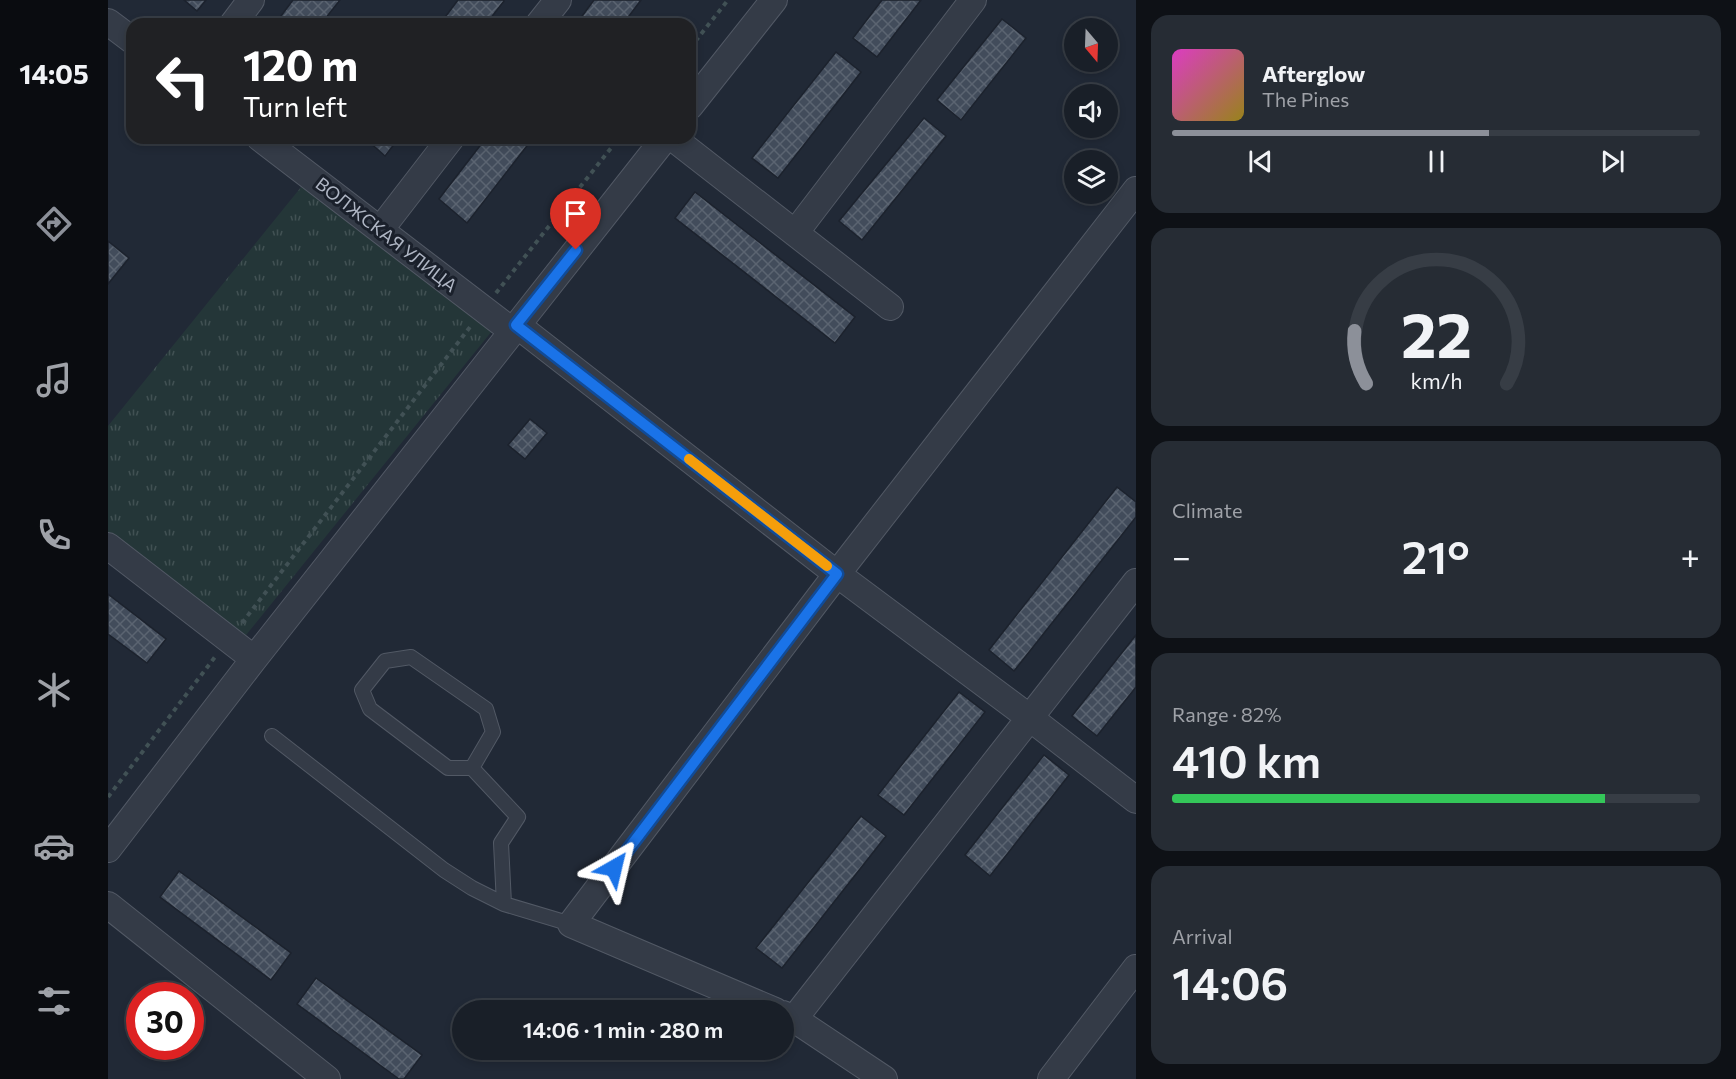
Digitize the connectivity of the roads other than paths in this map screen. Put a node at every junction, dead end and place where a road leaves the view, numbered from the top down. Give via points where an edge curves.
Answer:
1 (251, 0) edge
2 (558, 0) edge
3 (774, 0) edge
4 (973, 0) edge
5 (238, 18) edge
6 (544, 18) edge
7 (108, 22) edge
8 (126, 36) edge
9 (696, 98) edge
10 (268, 144) edge
11 (446, 144) edge
12 (660, 144) edge
13 (681, 144) edge
14 (1136, 190) edge
15 (380, 230) junction
16 (795, 233) junction
17 (890, 307) dead end
18 (514, 328) junction
19 (108, 546) edge
20 (837, 574) junction
21 (1136, 582) edge
22 (254, 659) junction
23 (1030, 718) junction
24 (272, 736) dead end
25 (472, 768) junction
26 (1136, 800) edge
27 (108, 849) edge
28 (504, 904) junction
29 (108, 905) edge
30 (572, 924) junction
31 (1136, 968) edge
32 (749, 1000) edge
33 (794, 1003) edge
34 (794, 1021) edge
35 (327, 1079) edge
36 (884, 1079) edge
37 (1051, 1079) edge

1 - 5 street
2 - 6 street
3 - 9 street
4 - 16 street
7 - 8 street
10 - 15 street, ВОЛЖСКАЯ УЛИЦА
11 - 15 street
12 - 18 street
13 - 16 street
14 - 20 street
15 - 18 street, ВОЛЖСКАЯ УЛИЦА
16 - 17 street
18 - 20 street, ВОЛЖСКАЯ УЛИЦА
18 - 22 street
19 - 22 street
20 - 23 street, ВОЛЖСКАЯ УЛИЦА
20 - 30 street
21 - 23 street
22 - 27 street
23 - 26 street, ВОЛЖСКАЯ УЛИЦА
23 - 33 street
24 - 28 lane via 444,870
25 - 25 lane via 448,768 370,710 362,690 385,661 411,657 486,710 493,732
25 - 28 lane via 518,817 501,843
28 - 30 lane
29 - 35 street
30 - 32 street
31 - 37 street
34 - 36 street

